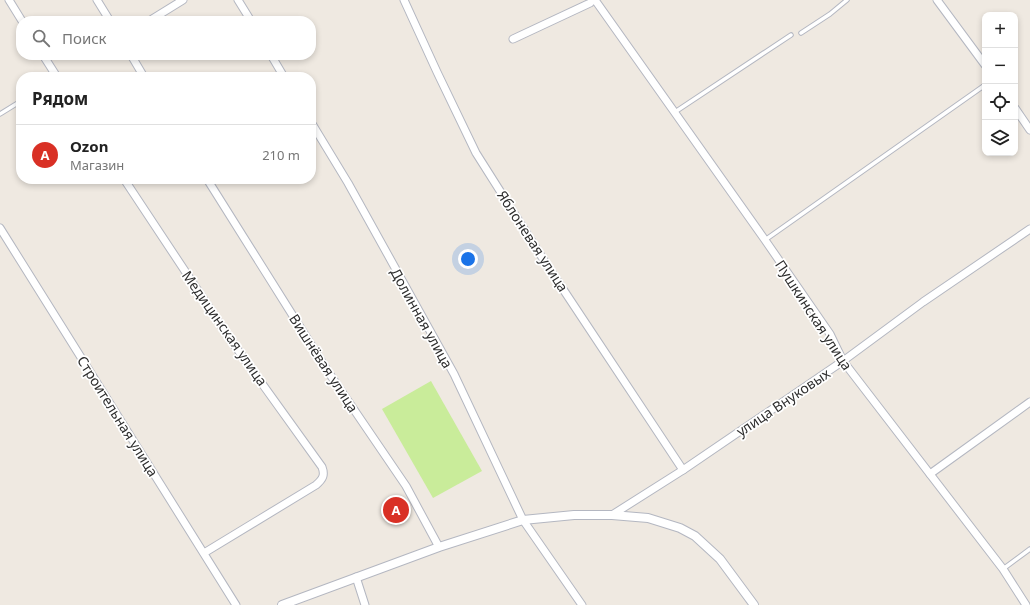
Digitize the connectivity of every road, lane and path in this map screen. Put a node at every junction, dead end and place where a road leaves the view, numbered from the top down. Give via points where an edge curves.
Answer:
1 (9, 0) edge
2 (97, 0) edge
3 (183, 0) edge
4 (238, 0) edge
5 (404, 0) edge
6 (594, 0) edge
7 (847, 0) edge
8 (938, 0) edge
9 (19, 16) edge
10 (107, 16) edge
11 (157, 16) edge
12 (248, 16) edge
13 (801, 33) dead end
14 (791, 35) dead end
15 (513, 39) dead end
16 (46, 60) edge
17 (134, 60) edge
18 (274, 60) edge
19 (982, 61) edge
20 (54, 72) edge
21 (141, 72) edge
22 (281, 72) edge
23 (982, 87) edge
24 (16, 104) edge
25 (1018, 112) edge
26 (674, 113) junction
27 (0, 114) edge
28 (316, 130) edge
29 (1030, 130) edge
30 (127, 184) edge
31 (210, 184) edge
32 (0, 228) edge
33 (1030, 229) edge
34 (765, 240) junction
35 (843, 361) junction
36 (1030, 402) edge
37 (683, 470) junction
38 (930, 474) junction
39 (612, 515) junction
40 (523, 520) junction
41 (439, 547) junction
42 (1030, 549) edge
43 (204, 553) junction
44 (1003, 569) junction
45 (356, 577) junction
46 (236, 605) edge
47 (282, 605) edge
48 (365, 605) edge
49 (582, 605) edge
50 (754, 605) edge
51 (1026, 605) edge

1 - 9 street
2 - 10 street
3 - 11 street
4 - 12 street
5 - 37 street, Яблоневая улица via 476,153
6 - 15 street
6 - 26 street, Пушкинская улица
7 - 13 lane
8 - 19 street
14 - 26 lane
16 - 20 street
17 - 21 street
18 - 22 street
23 - 34 lane
24 - 27 lane
25 - 29 street
26 - 34 street, Пушкинская улица
28 - 40 street, Долинная улица via 454,374
30 - 43 street, Медицинская улица via 230,339 324,473 324,477 316,485
31 - 41 street, Вишнёвая улица via 327,370 406,486
32 - 43 street, Строительная улица
33 - 35 street, улица Внуковых via 923,302
34 - 35 street, Пушкинская улица via 830,334
35 - 37 street, улица Внуковых
35 - 38 street, Пушкинская улица
36 - 38 street
37 - 39 street, улица Внуковых
38 - 44 street, Пушкинская улица
39 - 40 street via 574,515
39 - 50 street via 648,518 680,528 695,536 720,559
40 - 41 street
40 - 49 street, Долинная улица
41 - 45 street
42 - 44 lane
43 - 46 street, Строительная улица
44 - 51 street, Пушкинская улица
45 - 47 street
45 - 48 street

